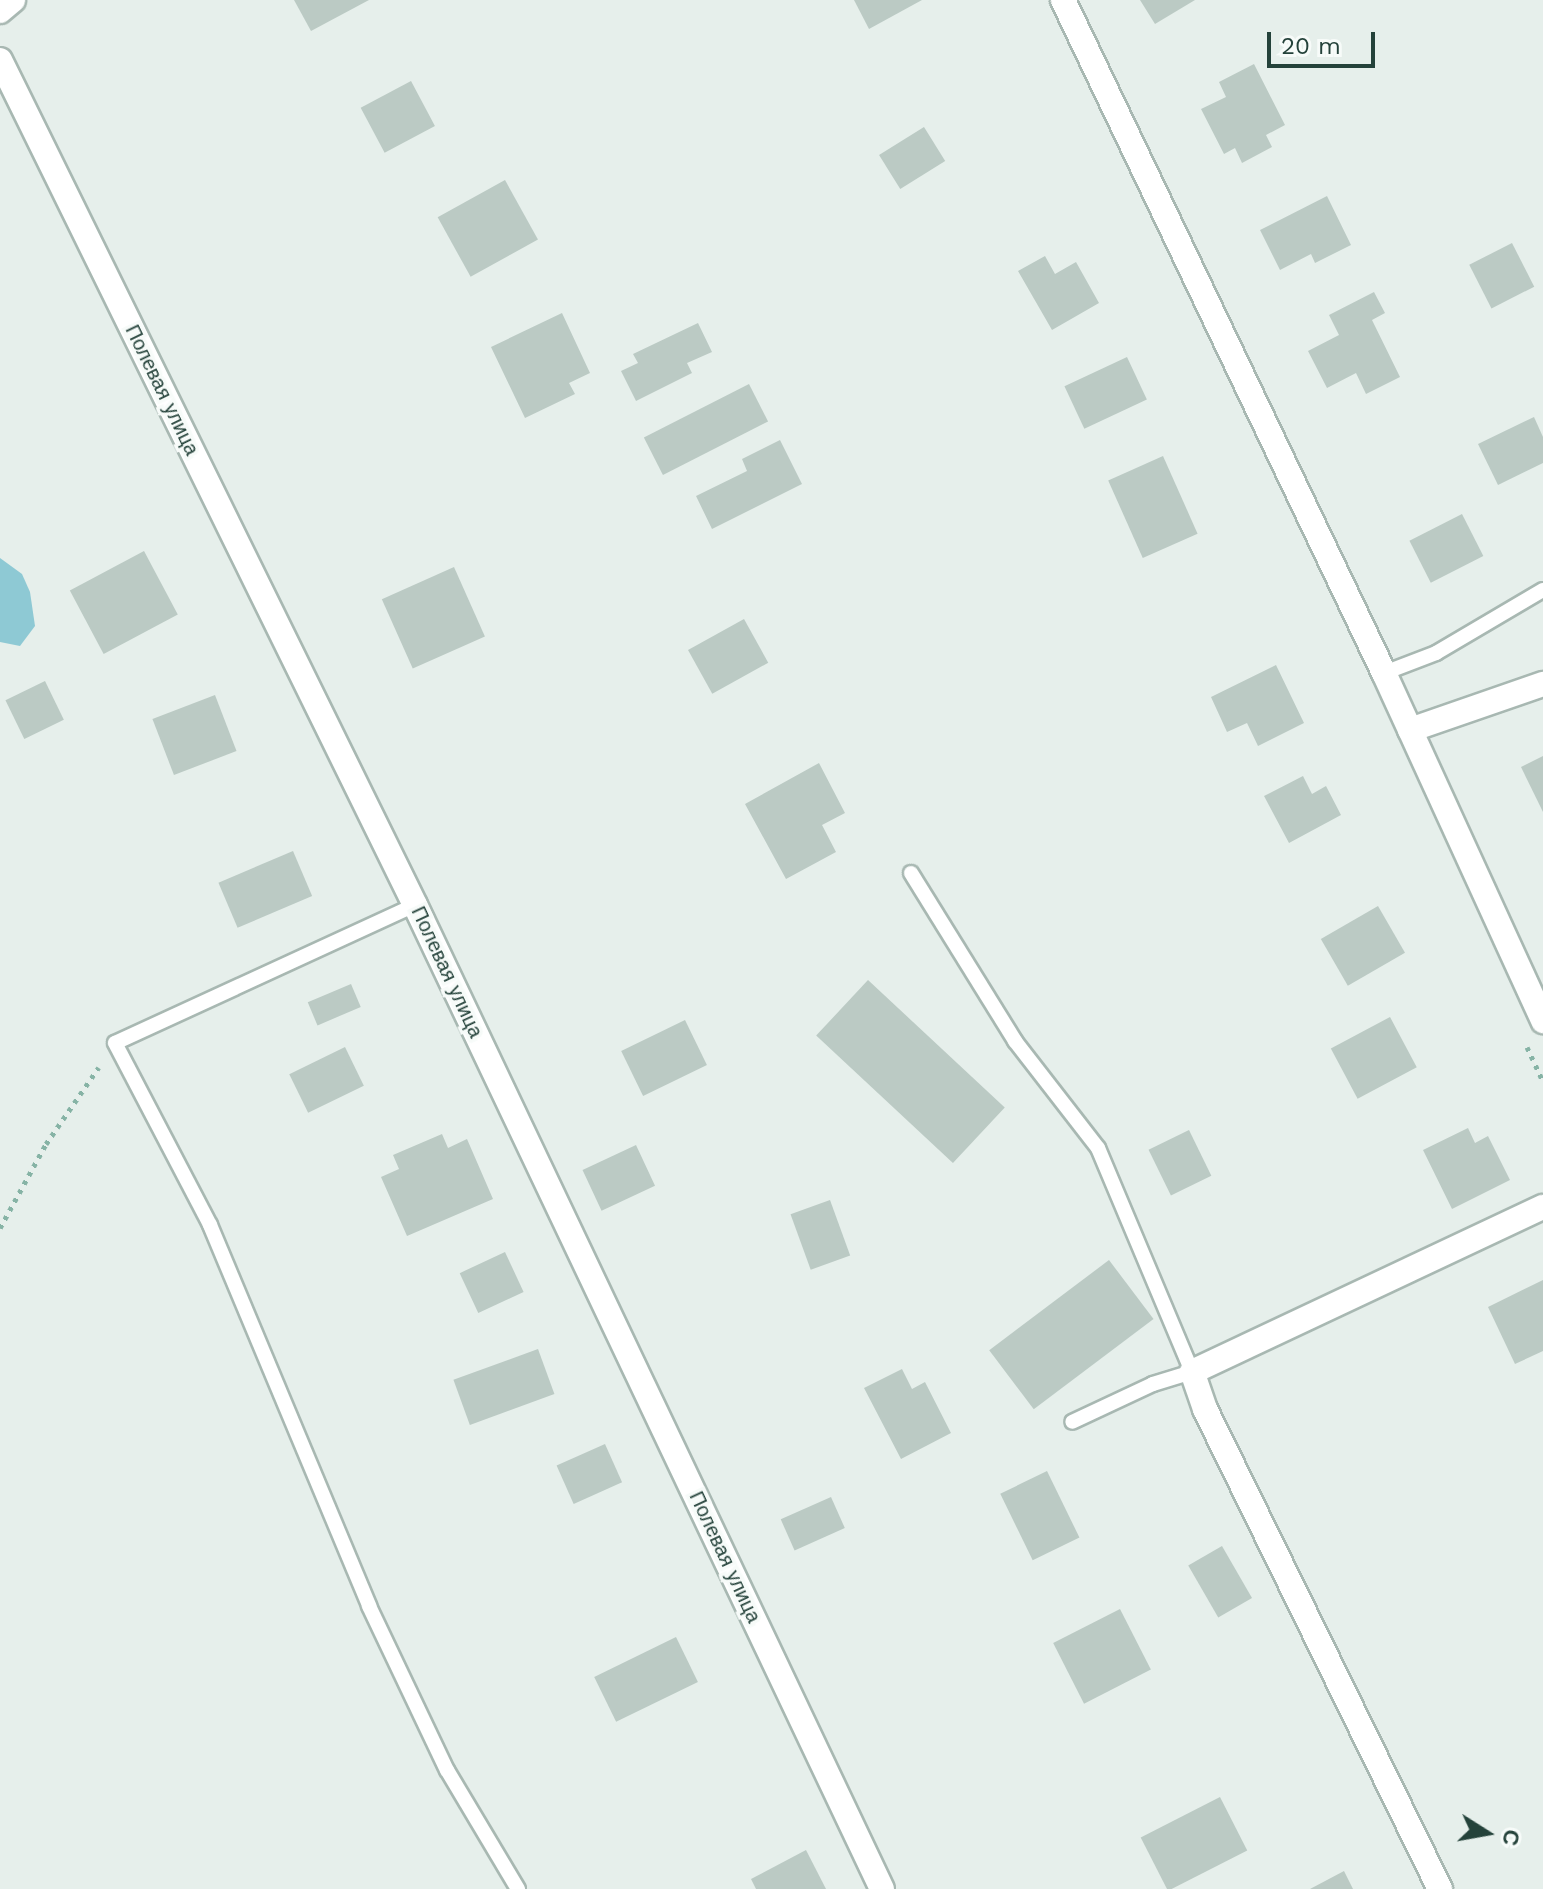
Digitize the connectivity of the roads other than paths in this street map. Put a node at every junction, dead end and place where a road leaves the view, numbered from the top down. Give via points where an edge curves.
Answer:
1 (13, 0) edge
2 (1063, 0) edge
3 (0, 11) edge
4 (0, 60) edge
5 (1543, 590) edge
6 (1384, 673) junction
7 (1543, 684) edge
8 (1410, 730) junction
9 (911, 873) dead end
10 (415, 905) junction
11 (1543, 1021) edge
12 (1543, 1207) edge
13 (1192, 1372) junction
14 (1072, 1422) dead end
15 (518, 1889) edge
16 (882, 1889) edge
17 (1440, 1889) edge

1 - 3 street
2 - 6 street
4 - 10 street, Полевая улица
5 - 6 lane via 1436,653
6 - 8 street
7 - 8 street
8 - 11 street
9 - 13 lane via 1015,1041 1098,1148
10 - 15 lane via 115,1043 210,1225 414,1702 478,1829
10 - 16 street, Полевая улица
12 - 13 street
13 - 14 lane
13 - 17 street via 1205,1409

